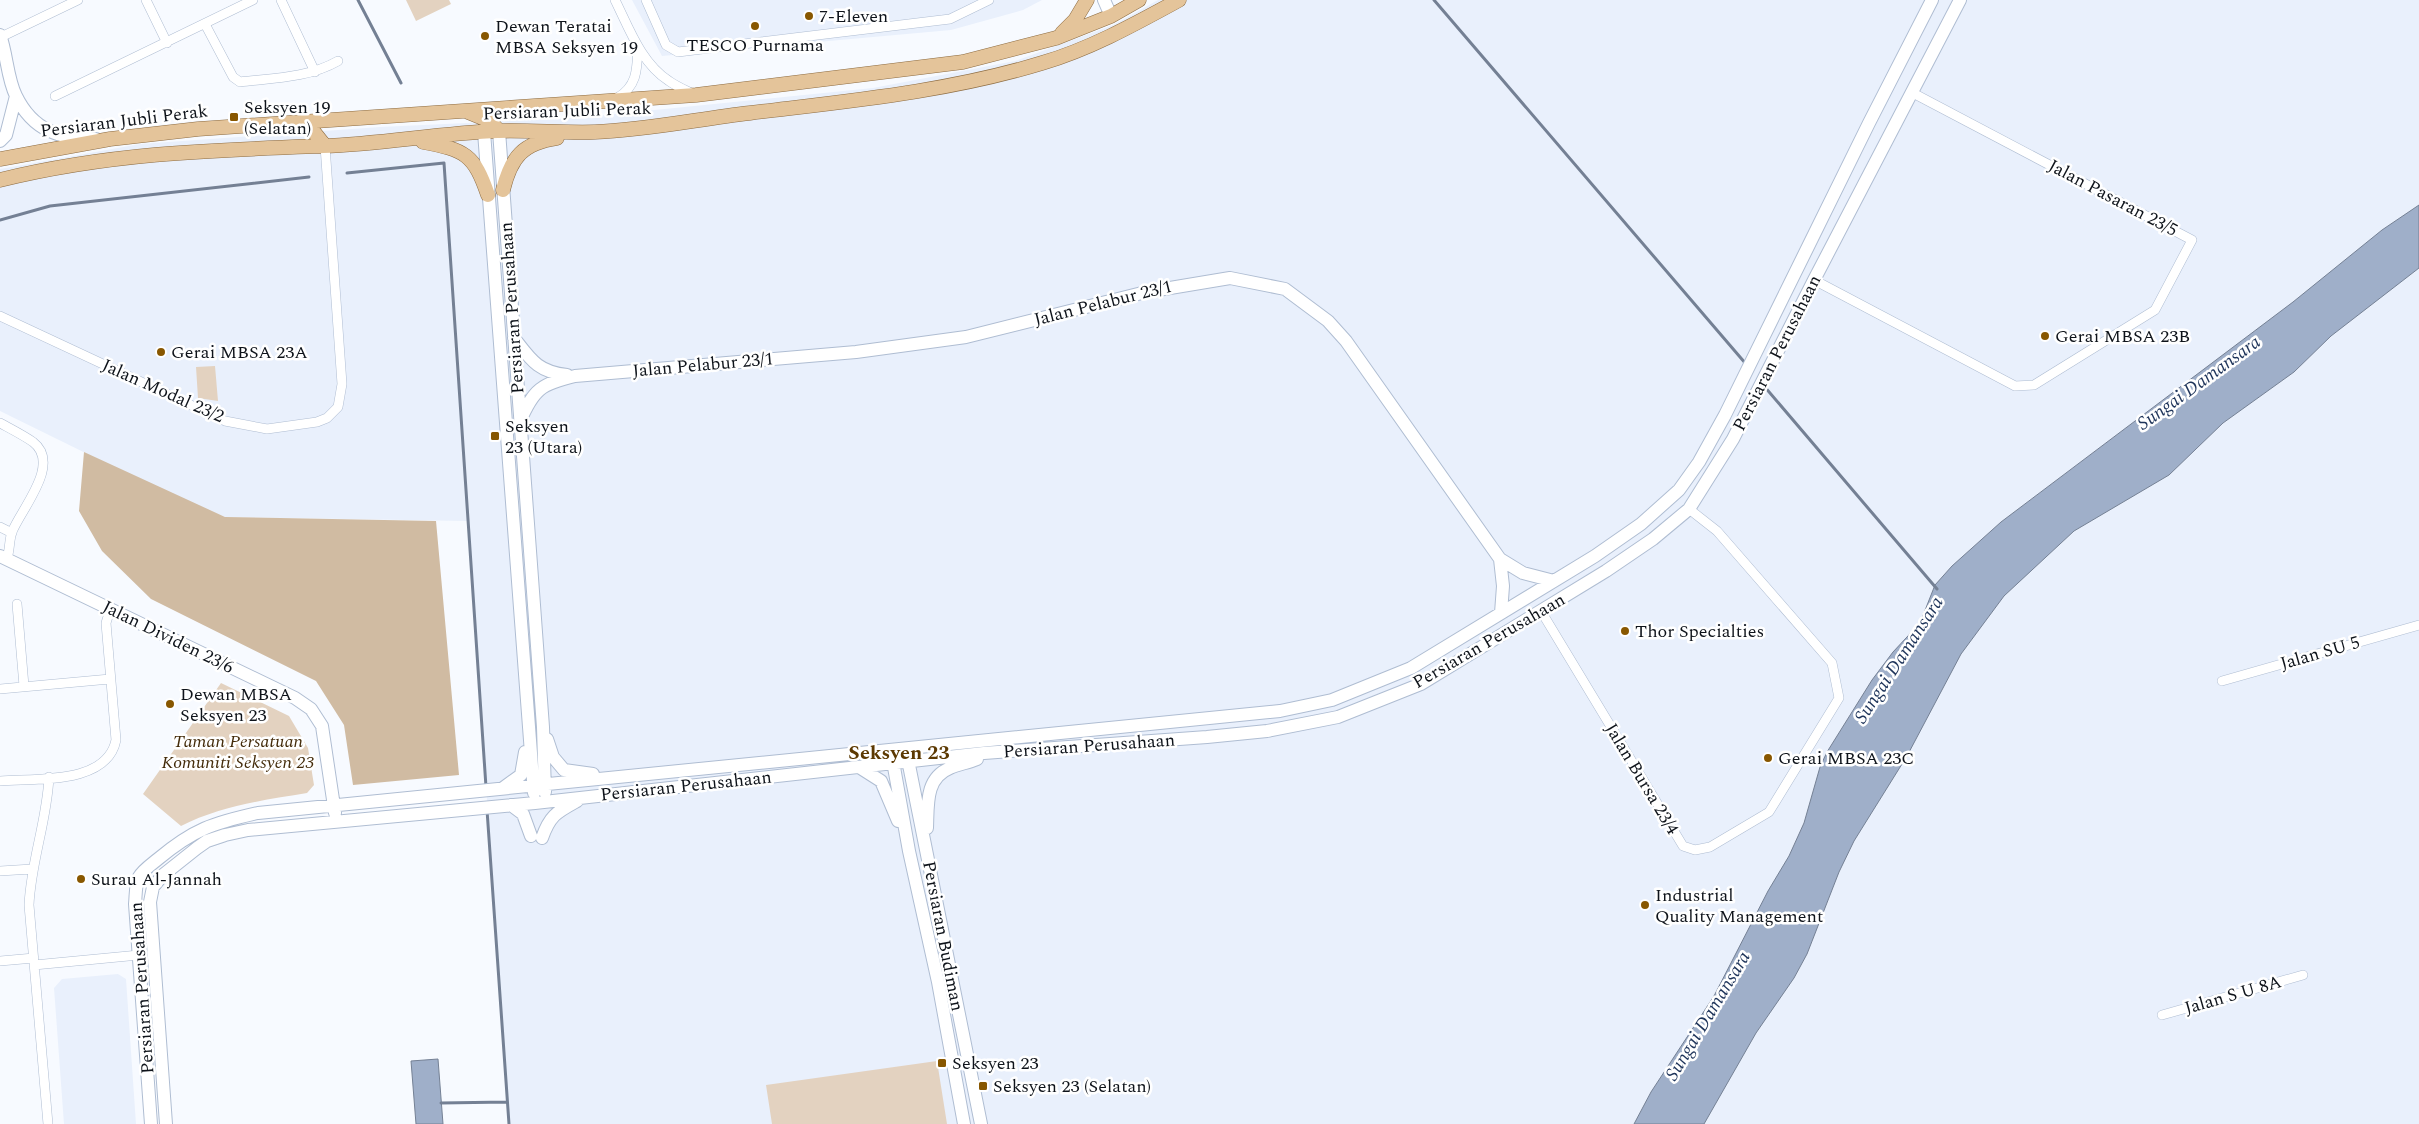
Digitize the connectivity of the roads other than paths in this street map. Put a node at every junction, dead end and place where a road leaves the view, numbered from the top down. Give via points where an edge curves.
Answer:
1 (78, 0) edge
2 (146, 0) edge
3 (253, 0) edge
4 (281, 0) edge
5 (615, 0) edge
6 (646, 0) edge
7 (989, 0) edge
8 (1088, 0) edge
9 (1104, 0) edge
10 (1139, 0) edge
11 (1179, 0) edge
12 (1932, 0) edge
13 (1960, 0) edge
14 (1111, 16) junction
15 (1142, 20) junction
16 (205, 24) junction
17 (0, 36) edge
18 (1056, 38) junction
19 (167, 43) junction
20 (638, 46) junction
21 (338, 60) dead end
22 (315, 72) junction
23 (1912, 92) junction
24 (696, 95) junction
25 (16, 96) junction
26 (56, 96) dead end
27 (608, 103) junction
28 (510, 107) junction
29 (462, 110) junction
30 (342, 120) junction
31 (306, 122) junction
32 (491, 128) junction
33 (592, 132) junction
34 (405, 138) junction
35 (110, 139) junction
36 (0, 141) edge
37 (325, 146) junction
38 (0, 159) edge
39 (0, 180) edge
40 (503, 190) junction
41 (488, 195) junction
42 (1814, 280) junction
43 (0, 316) edge
44 (514, 338) junction
45 (575, 376) junction
46 (520, 421) junction
47 (0, 423) edge
48 (1689, 509) junction
49 (0, 527) edge
50 (12, 533) junction
51 (4, 557) edge
52 (1500, 559) junction
53 (1554, 581) junction
54 (17, 604) dead end
55 (110, 610) junction
56 (1541, 611) junction
57 (1501, 613) junction
58 (2419, 625) edge
59 (110, 679) junction
60 (2222, 681) dead end
61 (24, 686) junction
62 (0, 688) edge
63 (543, 727) junction
64 (528, 728) junction
65 (906, 748) junction
66 (890, 749) junction
67 (984, 753) junction
68 (908, 761) junction
69 (893, 763) junction
70 (858, 767) junction
71 (652, 773) junction
72 (49, 777) junction
73 (0, 781) edge
74 (539, 785) junction
75 (498, 789) junction
76 (584, 797) junction
77 (540, 802) junction
78 (334, 805) junction
79 (506, 805) junction
80 (336, 821) junction
81 (909, 851) junction
82 (927, 853) junction
83 (32, 869) junction
84 (0, 871) edge
85 (139, 955) junction
86 (0, 961) edge
87 (34, 962) junction
88 (2303, 975) dead end
89 (2162, 1015) dead end
90 (48, 1124) edge
91 (151, 1124) edge
92 (166, 1124) edge
93 (964, 1124) edge
94 (981, 1124) edge

1 - 17 street
2 - 19 street
3 - 16 street
4 - 22 street
5 - 20 street
6 - 7 street via 666,45 678,52 950,19
8 - 18 main road via 1075,20
9 - 14 main road
10 - 14 main road, Persiaran Jubli Perak
11 - 15 main road, Persiaran Jubli Perak
12 - 53 main road, Persiaran Perusahaan via 1699,462 1679,490 1641,524
13 - 23 main road, Persiaran Perusahaan
14 - 15 main road via 1124,23
14 - 18 main road, Persiaran Jubli Perak
15 - 33 main road, Persiaran Jubli Perak via 1043,63 971,81 895,96 644,129
16 - 19 street
16 - 22 street via 233,78 240,82
17 - 25 main road
18 - 24 main road, Persiaran Jubli Perak via 963,62
19 - 26 street
20 - 24 street via 669,82
20 - 27 street via 636,78 626,93
21 - 22 street
23 - 42 main road, Persiaran Perusahaan
23 - 42 street, Jalan Pasaran 23/5 via 2192,240 2156,310 2034,385 2015,386
24 - 27 main road, Persiaran Jubli Perak
25 - 35 main road via 36,122 54,134
25 - 36 main road via 6,135
27 - 28 main road, Persiaran Jubli Perak
28 - 29 main road, Persiaran Jubli Perak
28 - 32 main road
29 - 30 main road, Persiaran Jubli Perak
29 - 32 main road
30 - 31 main road, Persiaran Jubli Perak
30 - 37 main road via 332,130
31 - 35 main road, Persiaran Jubli Perak
31 - 37 main road
32 - 33 main road, Persiaran Jubli Perak
32 - 34 main road, Persiaran Jubli Perak
32 - 40 main road, Persiaran Perusahaan
32 - 41 main road, Persiaran Perusahaan
33 - 40 main road via 531,144 508,170
34 - 37 main road, Persiaran Jubli Perak
34 - 41 main road via 460,151 480,173
35 - 38 main road, Persiaran Jubli Perak
37 - 39 main road, Persiaran Jubli Perak via 139,155 46,169
37 - 43 street, Jalan Modal 23/2 via 342,384 338,407 328,418 267,430 225,421
40 - 44 main road, Persiaran Perusahaan
41 - 64 main road, Persiaran Perusahaan
42 - 48 main road, Persiaran Perusahaan via 1733,440
44 - 45 main road, Jalan Pelabur 23/1 via 542,370
44 - 46 main road, Persiaran Perusahaan
45 - 46 main road, Jalan Pelabur 23/1 via 550,382 539,389
45 - 52 main road, Jalan Pelabur 23/1 via 856,352 933,342 1195,282 1230,278 1257,282 1285,289 1334,328
46 - 63 main road, Persiaran Perusahaan
47 - 50 street via 35,444 43,456 44,467 37,486
48 - 56 main road, Persiaran Perusahaan via 1653,539
48 - 56 street, Jalan Bursa 23/4 via 1717,531 1832,663 1839,698 1768,812 1710,847 1695,850 1683,846
49 - 50 street
50 - 51 street
51 - 55 main road, Jalan Dividen 23/6
52 - 53 main road, Jalan Pelabur 23/1 via 1529,575
52 - 57 main road, Jalan Pelabur 23/1
53 - 57 main road, Persiaran Perusahaan
54 - 61 street
55 - 59 street via 106,623
55 - 78 main road, Jalan Dividen 23/6 via 295,698 311,709 322,726
56 - 67 main road, Persiaran Perusahaan via 1421,684 1338,717 1224,736
57 - 65 main road, Persiaran Perusahaan via 1411,668 1332,700 1280,711
58 - 60 street, Jalan SU 5
59 - 61 street
59 - 72 street via 116,740 114,750 95,770
61 - 62 street
63 - 71 main road via 554,757 564,770 586,774
63 - 74 main road, Persiaran Perusahaan
64 - 74 main road, Persiaran Perusahaan
64 - 75 main road via 521,775
65 - 66 main road, Persiaran Perusahaan
65 - 68 main road, Persiaran Budiman
66 - 69 main road, Persiaran Budiman
66 - 71 main road, Persiaran Perusahaan
67 - 68 main road, Persiaran Perusahaan
67 - 82 main road via 971,762 950,767 934,780 928,796
68 - 69 main road, Persiaran Perusahaan
68 - 82 main road, Persiaran Budiman
69 - 70 main road, Persiaran Perusahaan
69 - 81 main road, Persiaran Budiman
70 - 76 main road, Persiaran Perusahaan
70 - 81 main road via 882,781
71 - 74 main road, Persiaran Perusahaan
72 - 73 street
72 - 83 street via 49,793
74 - 75 main road, Persiaran Perusahaan
74 - 77 main road, Persiaran Perusahaan
75 - 78 main road, Persiaran Perusahaan
76 - 77 main road, Persiaran Perusahaan
76 - 79 main road via 556,813 537,837 523,814
77 - 79 main road, Persiaran Perusahaan
78 - 80 main road, Jalan Dividen 23/6
78 - 85 main road, Persiaran Perusahaan via 258,813 199,829 183,838 140,876 135,904
79 - 80 main road, Persiaran Perusahaan
80 - 92 main road, Persiaran Perusahaan via 248,830 208,841 163,875 154,887 151,914
81 - 93 main road, Persiaran Budiman via 938,982
82 - 94 main road, Persiaran Budiman
83 - 84 street
83 - 87 street via 30,905
85 - 87 street
85 - 91 main road, Persiaran Perusahaan
86 - 87 street
87 - 90 street
88 - 89 street, Jalan S U 8A

